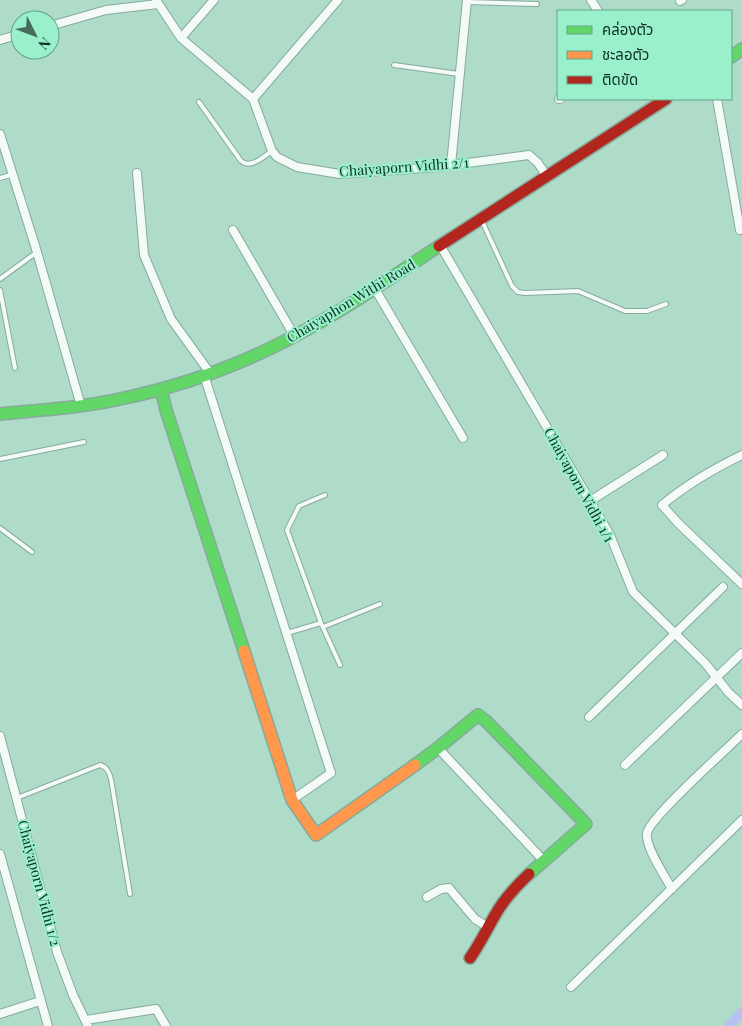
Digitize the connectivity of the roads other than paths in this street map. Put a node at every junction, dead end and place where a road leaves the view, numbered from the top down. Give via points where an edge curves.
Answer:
1 (214, 0) edge
2 (338, 0) edge
3 (467, 1) edge
4 (157, 2) edge
5 (537, 4) dead end
6 (60, 23) edge
7 (181, 38) junction
8 (394, 65) dead end
9 (460, 74) junction
10 (253, 98) junction
11 (717, 100) edge
12 (199, 102) dead end
13 (654, 102) edge
14 (0, 134) edge
15 (272, 151) junction
16 (451, 165) junction
17 (137, 173) dead end
18 (13, 174) junction
19 (546, 175) junction
20 (0, 178) edge
21 (481, 219) junction
22 (233, 230) dead end
23 (740, 230) dead end
24 (440, 245) junction
25 (38, 252) junction
26 (0, 279) edge
27 (375, 289) junction
28 (0, 290) edge
29 (666, 304) dead end
30 (295, 337) junction
31 (15, 368) dead end
32 (207, 374) junction
33 (161, 388) junction
34 (81, 406) junction
35 (0, 414) edge
36 (463, 438) dead end
37 (84, 442) dead end
38 (742, 455) edge
39 (663, 456) dead end
40 (0, 459) edge
41 (325, 495) dead end
42 (590, 501) junction
43 (0, 528) edge
44 (32, 552) dead end
45 (742, 584) edge
46 (723, 587) dead end
47 (380, 604) dead end
48 (322, 625) junction
49 (287, 633) junction
50 (676, 634) junction
51 (742, 653) edge
52 (340, 665) dead end
53 (717, 678) junction
54 (742, 705) edge
55 (589, 717) dead end
56 (742, 734) edge
57 (0, 736) edge
58 (438, 748) junction
59 (624, 765) dead end
60 (16, 798) junction
61 (292, 800) junction
62 (742, 820) edge
63 (0, 854) edge
64 (544, 861) junction
65 (672, 889) junction
66 (130, 894) dead end
67 (426, 897) dead end
68 (488, 927) junction
69 (470, 958) dead end
70 (571, 987) dead end
71 (40, 1001) junction
72 (0, 1014) edge
73 (87, 1023) edge
74 (48, 1026) edge
75 (166, 1026) edge

1 - 7 street
2 - 10 street
3 - 5 lane
3 - 9 street
4 - 6 street via 106,10
4 - 7 street
7 - 10 street
8 - 9 lane
9 - 16 street
10 - 15 street
11 - 23 street
12 - 15 lane via 245,164
13 - 19 street, Chaiyaphon Withi Road
14 - 18 street
15 - 16 street, Chaiyaporn Vidhi 2/1 via 297,167 340,174
16 - 19 street, Chaiyaporn Vidhi 2/1 via 529,155
17 - 32 street via 144,255 171,319
18 - 20 lane
18 - 25 street
19 - 21 street, Chaiyaphon Withi Road
21 - 24 street, Chaiyaphon Withi Road
21 - 29 lane via 512,286 518,292 578,291 626,311 647,311
22 - 30 street
24 - 27 street, Chaiyaphon Withi Road
24 - 42 street, Chaiyaporn Vidhi 1/1
25 - 26 lane
25 - 34 street
27 - 30 street, Chaiyaphon Withi Road
27 - 36 street
28 - 31 lane
30 - 32 street, Chaiyaphon Withi Road
32 - 33 street, Chaiyaphon Withi Road
32 - 49 street
33 - 34 street, Chaiyaphon Withi Road
33 - 61 street
34 - 35 street, Chaiyaphon Withi Road
37 - 40 lane
38 - 45 street via 712,469 662,505
39 - 42 street
41 - 48 lane via 299,506 287,530
42 - 50 street, Chaiyaporn Vidhi 1/1 via 610,535 633,592
43 - 44 lane
46 - 50 street
47 - 48 lane
48 - 49 lane
48 - 52 lane
49 - 61 street via 331,772
50 - 53 street, Chaiyaporn Vidhi 1/1
50 - 55 street
51 - 53 street
53 - 54 street, Chaiyaporn Vidhi 1/1
53 - 59 street
56 - 65 street via 650,825 648,844
57 - 60 street, Chaiyaporn Vidhi 1/2
58 - 61 street via 316,835
58 - 64 street
58 - 64 street via 478,715 586,824
60 - 66 lane via 100,765 109,770
60 - 73 street, Chaiyaporn Vidhi 1/2 via 57,952 72,996
62 - 65 street
63 - 71 street
64 - 68 street via 514,888
65 - 70 street
67 - 68 street via 450,888 475,918
68 - 69 street
71 - 72 street
71 - 74 street
73 - 75 street via 156,1009

